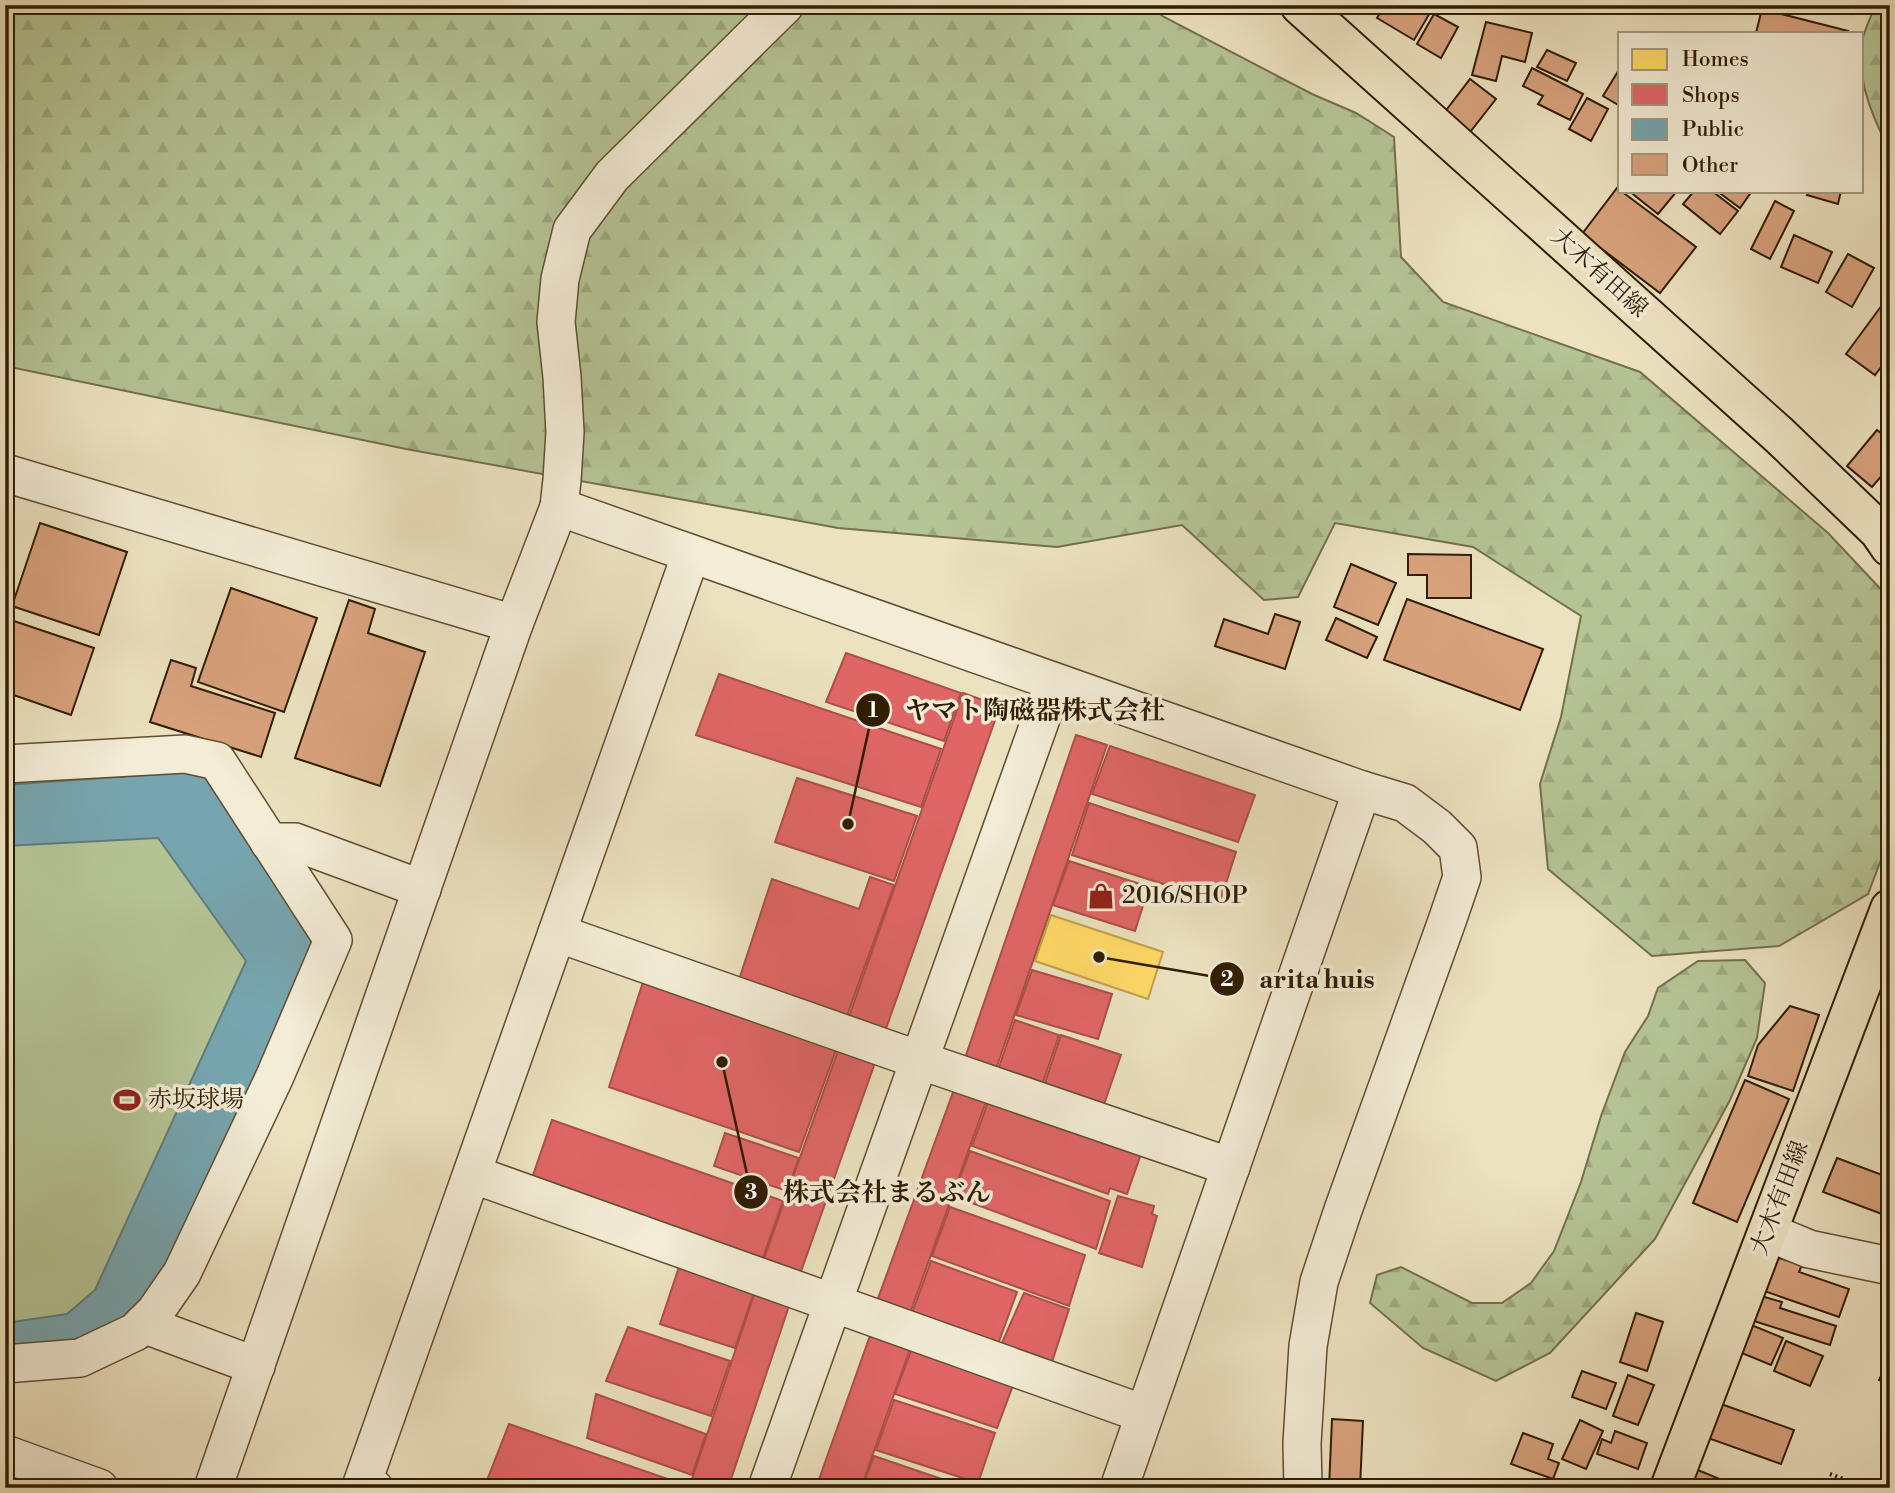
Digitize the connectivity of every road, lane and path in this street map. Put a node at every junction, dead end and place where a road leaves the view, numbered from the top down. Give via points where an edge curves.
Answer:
1 (785, 5) edge
2 (1300, 5) edge
3 (5, 474) edge
4 (559, 507) junction
5 (1889, 544) edge
6 (691, 554) junction
7 (514, 625) junction
8 (1054, 682) junction
9 (5, 764) edge
10 (1362, 790) junction
11 (269, 842) junction
12 (422, 889) junction
13 (1890, 909) edge
14 (558, 933) junction
15 (919, 1060) junction
16 (1231, 1167) junction
17 (472, 1174) junction
18 (1768, 1231) junction
19 (1890, 1266) edge
20 (832, 1304) junction
21 (143, 1324) junction
22 (5, 1364) edge
23 (256, 1366) junction
24 (1144, 1415) junction
25 (5, 1454) edge
26 (1830, 1474) dead end
27 (99, 1488) edge
28 (213, 1488) edge
29 (374, 1488) edge
30 (767, 1488) edge
31 (1119, 1488) edge
32 (1303, 1488) edge
33 (1670, 1488) edge
34 (1866, 1488) edge

1 - 4 street via 612,176 572,230 556,322 565,432
2 - 5 main road, 大木有田線 via 1779,435
3 - 7 street
4 - 6 street
4 - 7 street
6 - 8 street
6 - 14 street
7 - 12 street
8 - 10 street
8 - 15 street
9 - 11 street via 185,754 217,761
10 - 16 street
10 - 32 street via 1405,803 1437,827 1458,848 1462,877 1319,1282 1308,1346
11 - 12 street via 295,842
11 - 21 street via 333,940 182,1273
12 - 23 street
13 - 18 main road, 大木有田線
14 - 15 street
14 - 17 street
15 - 16 street
15 - 20 street
16 - 24 street
17 - 20 street
17 - 29 street via 362,1484
18 - 19 street via 1809,1249
18 - 33 main road, 大木有田線
20 - 24 street
20 - 30 street
21 - 22 street via 80,1358
21 - 23 street
23 - 28 street
24 - 31 street
25 - 27 street
26 - 34 path

